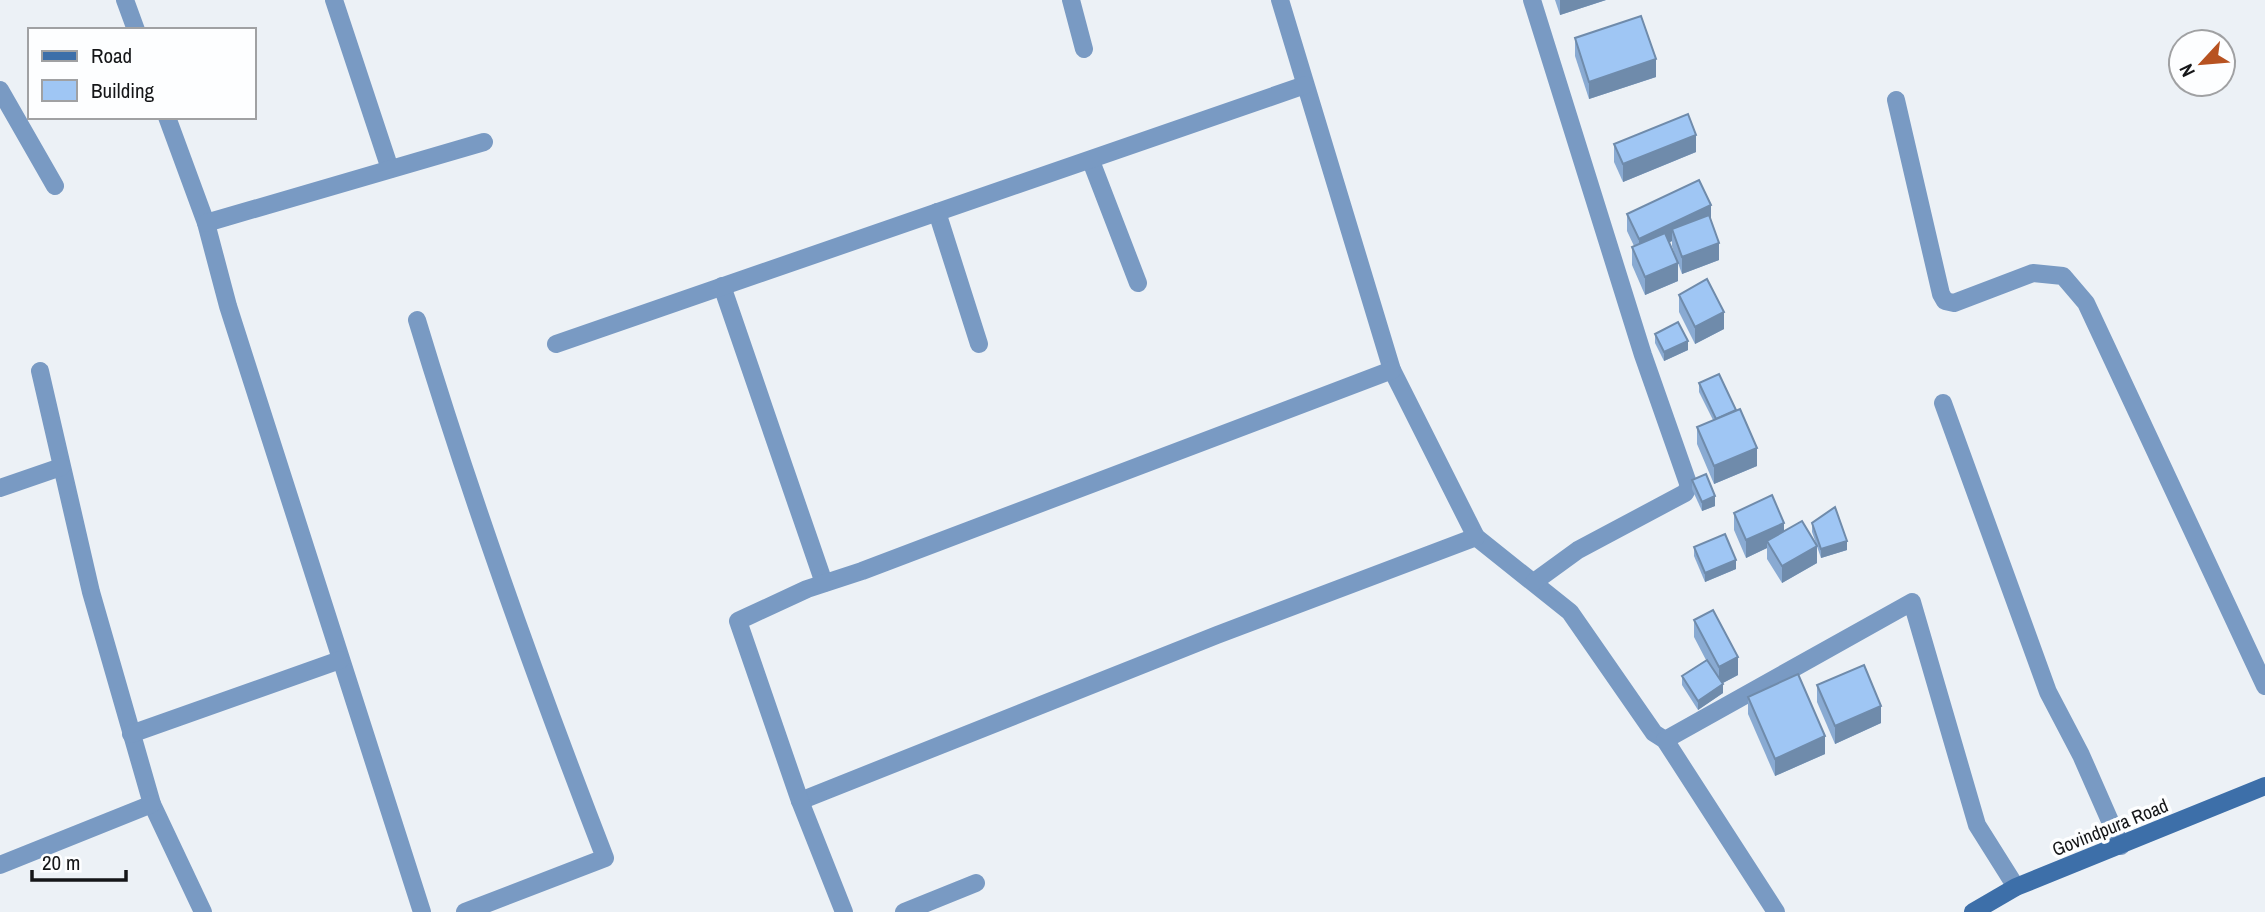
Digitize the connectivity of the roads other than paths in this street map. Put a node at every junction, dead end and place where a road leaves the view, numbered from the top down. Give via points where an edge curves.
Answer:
1 (125, 0) edge
2 (334, 0) edge
3 (1071, 0) edge
4 (1280, 0) edge
5 (1532, 0) edge
6 (135, 28) edge
7 (1084, 49) dead end
8 (1305, 85) junction
9 (0, 90) edge
10 (1896, 100) dead end
11 (168, 119) edge
12 (484, 142) dead end
13 (1091, 161) junction
14 (390, 169) junction
15 (54, 186) dead end
16 (937, 212) junction
17 (206, 223) junction
18 (1138, 283) dead end
19 (722, 286) junction
20 (417, 320) dead end
21 (556, 344) dead end
22 (979, 344) dead end
23 (1392, 370) junction
24 (40, 371) dead end
25 (1943, 403) dead end
26 (61, 467) junction
27 (0, 488) edge
28 (1476, 537) junction
29 (1534, 582) junction
30 (824, 583) junction
31 (340, 660) junction
32 (2265, 686) edge
33 (131, 734) junction
34 (1665, 740) junction
35 (2265, 786) edge
36 (800, 802) junction
37 (152, 804) junction
38 (2120, 846) junction
39 (0, 865) edge
40 (976, 883) dead end
41 (2016, 887) junction
42 (203, 912) edge
43 (422, 912) edge
44 (465, 912) edge
45 (844, 912) edge
46 (904, 912) edge
47 (1776, 912) edge
48 (1973, 912) edge

1 - 6 street
2 - 14 street
3 - 7 street
4 - 8 street
5 - 29 street via 1689,486 1685,493 1578,550
8 - 13 street
8 - 23 street
9 - 15 street
10 - 32 street via 1945,301 1954,303 2032,273 2063,276 2086,303
11 - 17 street
12 - 14 street
13 - 16 street
13 - 18 street
14 - 17 street
16 - 19 street
16 - 22 street
17 - 31 street
19 - 21 street
19 - 30 street
20 - 44 street via 469,492 605,858
23 - 28 street
23 - 30 street
24 - 26 street
25 - 38 street via 2048,692
26 - 27 street
26 - 33 street
28 - 29 street
28 - 36 street
29 - 34 street via 1570,612 1654,733
30 - 36 street via 738,621
31 - 33 street
31 - 43 street
33 - 37 street
34 - 41 street via 1912,602 1977,825
34 - 47 street
35 - 38 street, Govindpura Road
36 - 45 street
37 - 39 street
37 - 42 street
38 - 41 street, Govindpura Road
40 - 46 street
41 - 48 street, Govindpura Road

